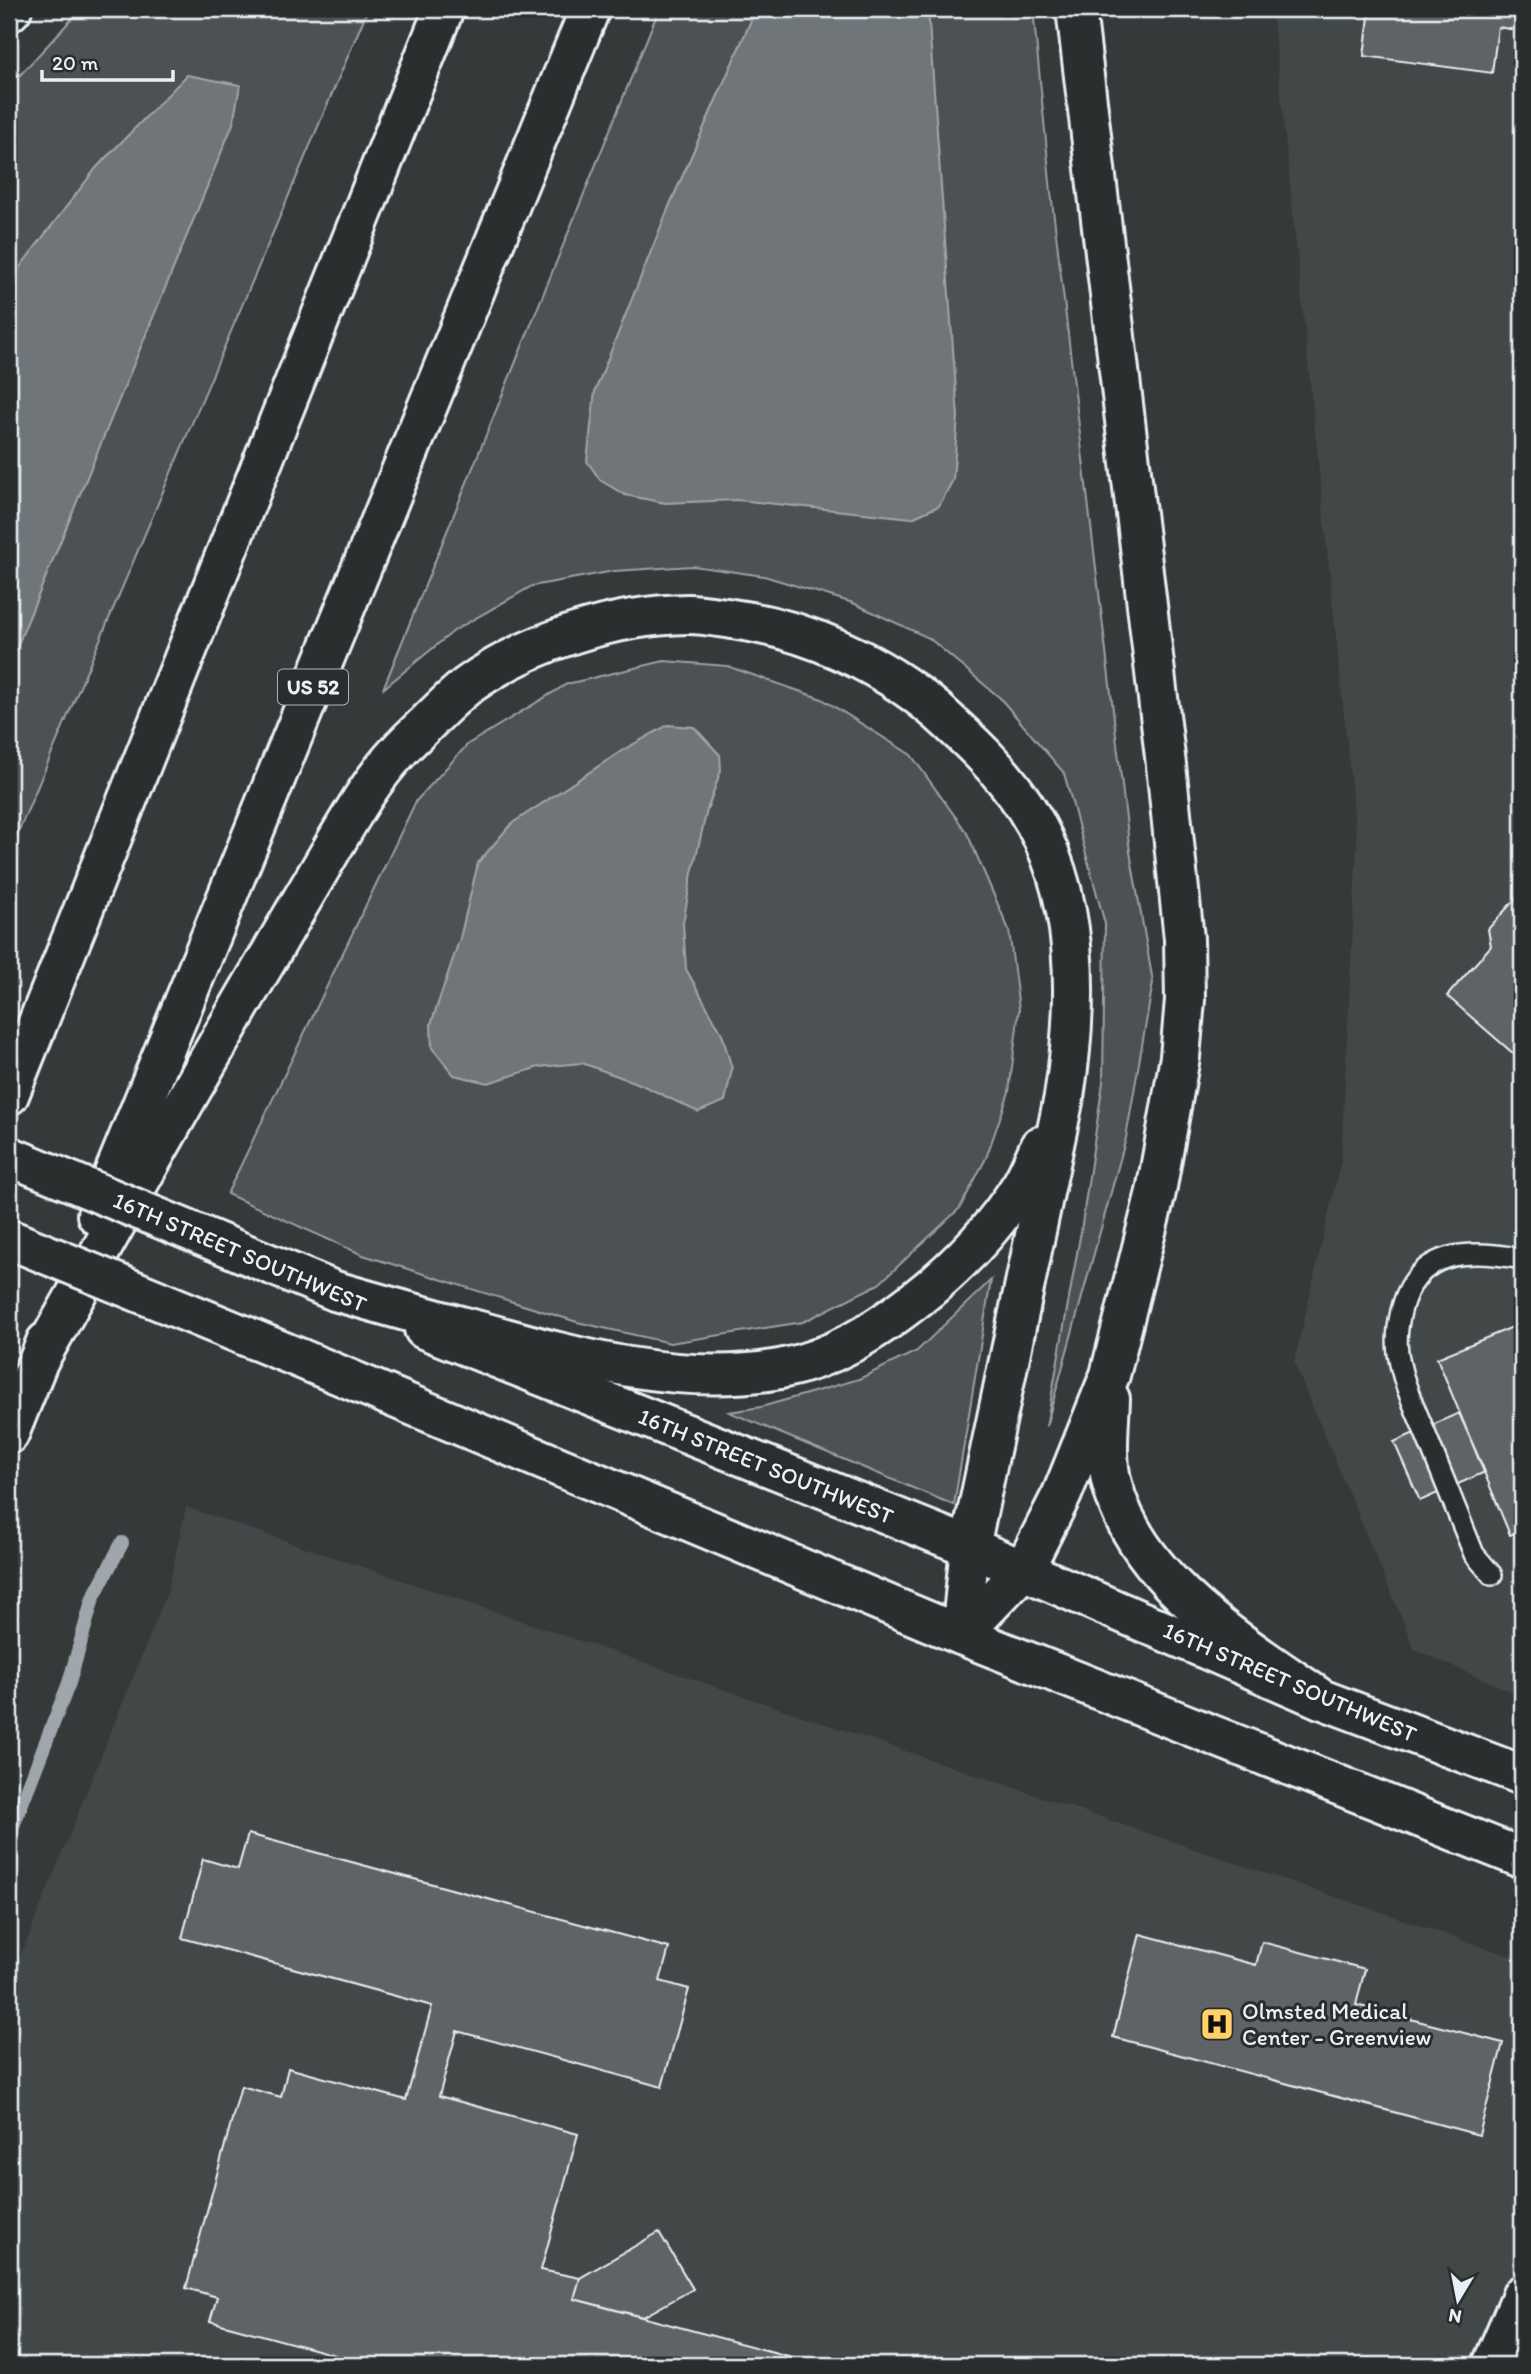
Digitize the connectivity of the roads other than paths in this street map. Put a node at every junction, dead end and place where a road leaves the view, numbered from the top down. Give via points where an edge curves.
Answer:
1 (444, 9) edge
2 (590, 9) edge
3 (1076, 9) edge
4 (9, 1095) edge
5 (1064, 1097) junction
6 (9, 1156) edge
7 (9, 1239) edge
8 (1522, 1259) edge
9 (335, 1291) junction
10 (36, 1365) junction
11 (1110, 1376) junction
12 (9, 1434) edge
13 (970, 1547) junction
14 (1024, 1569) junction
15 (1492, 1575) dead end
16 (961, 1635) junction
17 (1321, 1699) junction
18 (1522, 1775) edge
19 (1522, 1858) edge
20 (1522, 2295) edge
21 (1492, 2365) edge

1 - 4 main road
2 - 10 main road, US 52
3 - 11 main road via 1184,940 1185,1000 1178,1070 1156,1192
5 - 9 main road via 1022,1184 958,1264 871,1333 782,1369 695,1374 604,1362
5 - 10 main road via 1075,994 1062,894 1028,811 971,741 886,674 798,632 692,613 642,617 551,640 465,688 395,754 360,802
5 - 13 main road
6 - 9 main road, 16TH STREET SOUTHWEST, bridge
7 - 16 main road, bridge
8 - 15 lane via 1467,1253 1441,1259 1417,1275 1404,1298 1398,1324 1405,1384 1474,1554
9 - 13 main road, 16TH STREET SOUTHWEST
10 - 12 main road, US 52
11 - 14 main road via 1062,1494
11 - 17 main road via 1111,1482 1134,1537 1157,1567 1225,1631
13 - 14 main road, 16TH STREET SOUTHWEST
13 - 16 main road
14 - 16 main road
14 - 17 main road, 16TH STREET SOUTHWEST
16 - 19 main road
17 - 18 main road, 16TH STREET SOUTHWEST
20 - 21 main road

